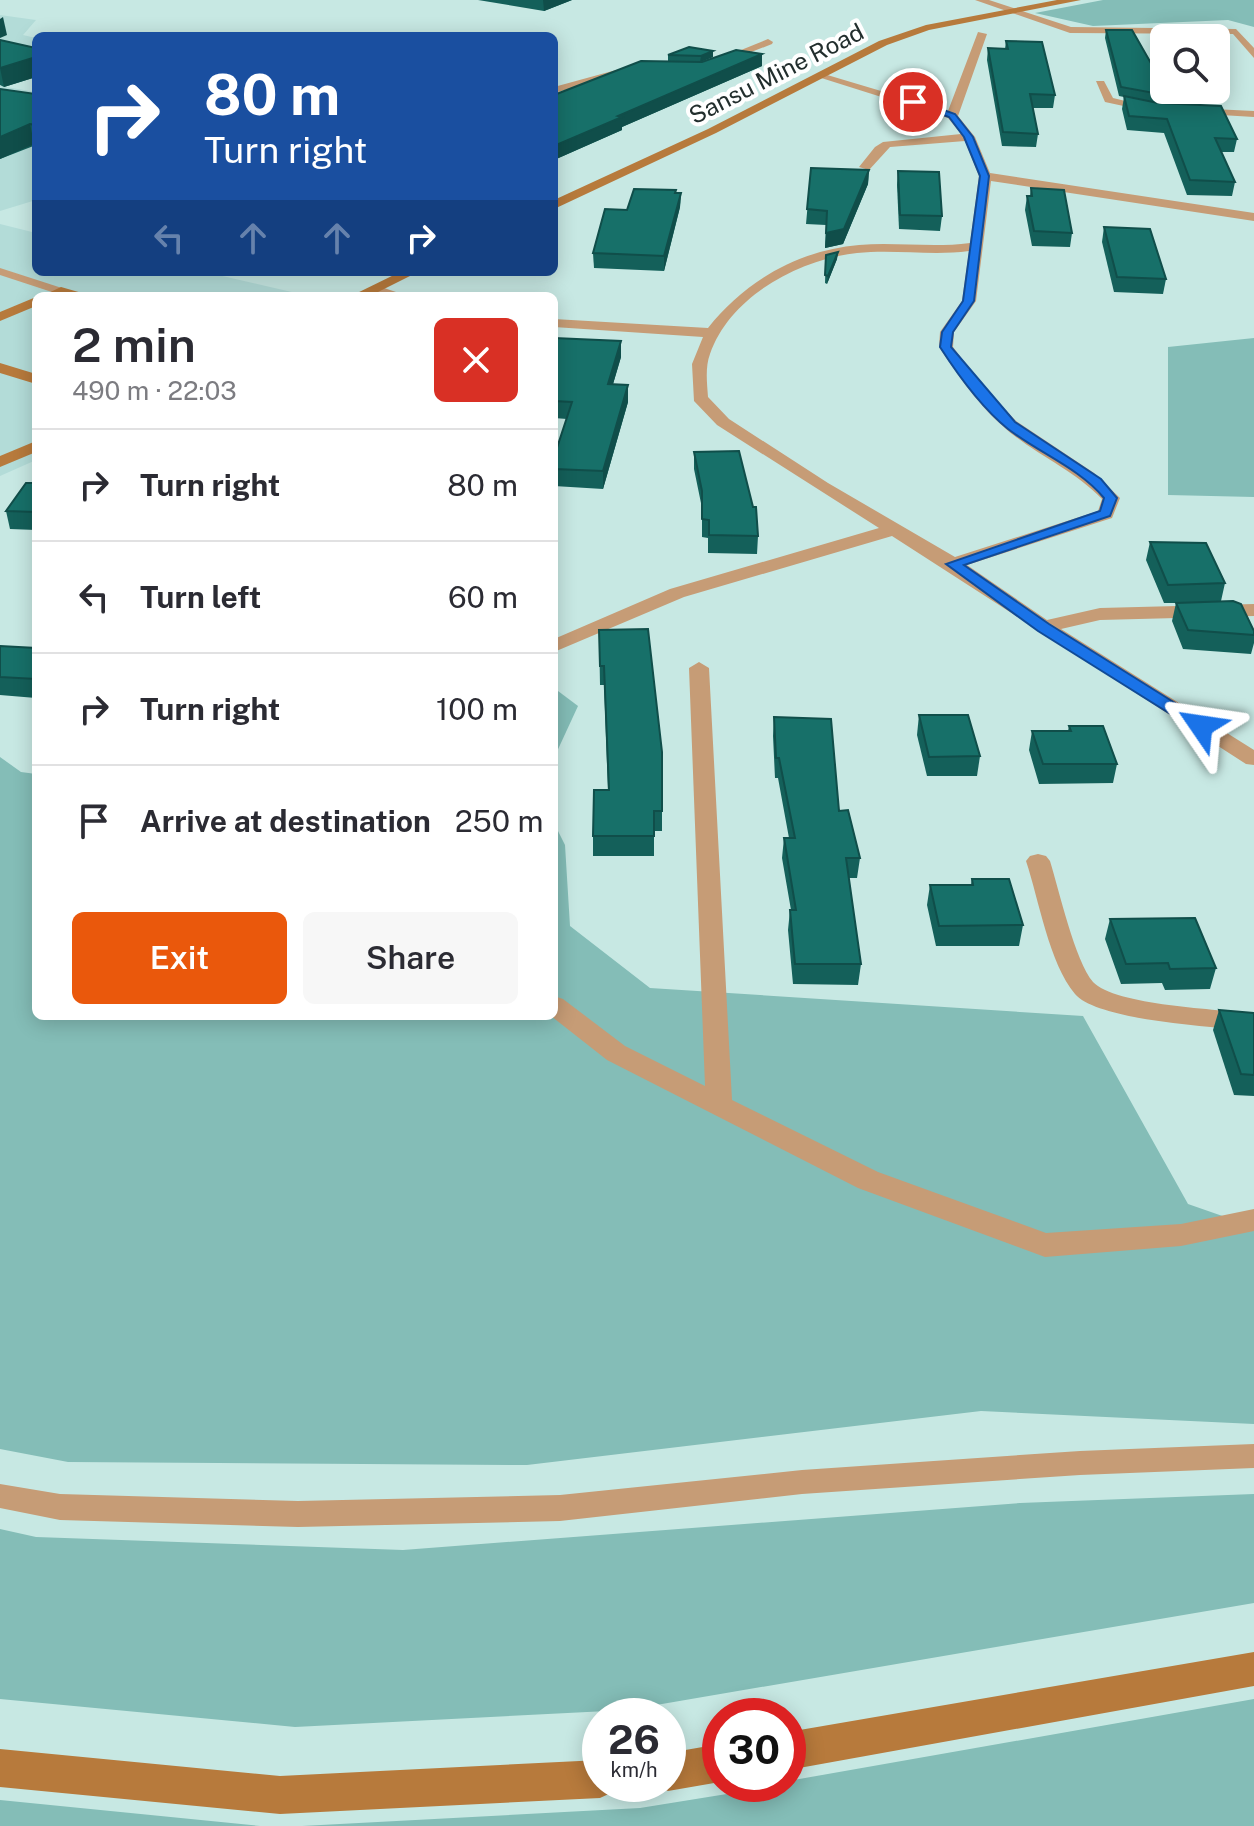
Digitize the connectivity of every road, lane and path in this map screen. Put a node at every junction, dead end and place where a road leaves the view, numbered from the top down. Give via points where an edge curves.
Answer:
1 (980, 0) edge
2 (1076, 0) edge
3 (1009, 10) junction
4 (982, 34) dead end
5 (768, 42) dead end
6 (1254, 55) edge
7 (649, 67) edge
8 (702, 68) edge
9 (820, 76) junction
10 (1100, 83) dead end
11 (558, 89) edge
12 (1170, 110) edge
13 (1184, 111) edge
14 (1254, 114) edge
15 (952, 116) junction
16 (969, 137) junction
17 (865, 167) edge
18 (985, 176) junction
19 (558, 203) edge
20 (1254, 217) edge
21 (977, 246) junction
22 (0, 271) edge
23 (403, 276) edge
24 (25, 279) junction
25 (0, 289) edge
26 (375, 289) junction
27 (51, 292) edge
28 (368, 292) edge
29 (383, 292) edge
30 (32, 303) edge
31 (0, 317) edge
32 (558, 323) edge
33 (712, 333) junction
34 (0, 368) edge
35 (32, 378) edge
36 (32, 448) edge
37 (0, 462) edge
38 (892, 530) junction
39 (953, 564) junction
40 (1254, 610) edge
41 (1044, 627) junction
42 (558, 644) edge
43 (699, 668) dead end
44 (1254, 759) edge
45 (1038, 861) dead end
46 (558, 1008) edge
47 (1254, 1022) edge
48 (719, 1105) junction
49 (1254, 1220) edge
50 (1254, 1456) edge
51 (0, 1496) edge
52 (1254, 1669) edge
53 (806, 1748) edge
54 (0, 1768) edge
55 (582, 1780) edge

1 - 3 street
2 - 3 street, Sansu Mine Road
3 - 6 street via 1079,31 1193,27 1236,32
3 - 9 street, Sansu Mine Road via 883,43
4 - 15 street
5 - 8 street
7 - 11 street via 623,69
9 - 15 street
9 - 19 street, Sansu Mine Road
10 - 12 street via 1109,100
13 - 14 street
15 - 16 street
16 - 17 street via 887,144
16 - 18 street
18 - 20 street
18 - 21 street
21 - 33 street via 944,252 856,249 815,259 755,287 728,310
21 - 39 street via 969,301 947,332 946,347 1010,424 1097,482 1111,498 1106,514
22 - 24 lane
23 - 26 street
24 - 25 lane
24 - 27 lane
26 - 28 street
26 - 29 street
30 - 31 street
32 - 33 street
33 - 38 street via 701,358 700,398 723,422
34 - 35 street
36 - 37 street
38 - 39 street
38 - 42 street via 677,593
39 - 41 street
40 - 41 street via 1100,614
41 - 44 street
43 - 48 street
45 - 47 street via 1086,991 1109,1004
46 - 48 street via 616,1053
48 - 49 street via 868,1180 1045,1245 1181,1235
50 - 51 lane via 802,1482 560,1508 298,1514 60,1507
52 - 53 street
54 - 55 street via 280,1795

